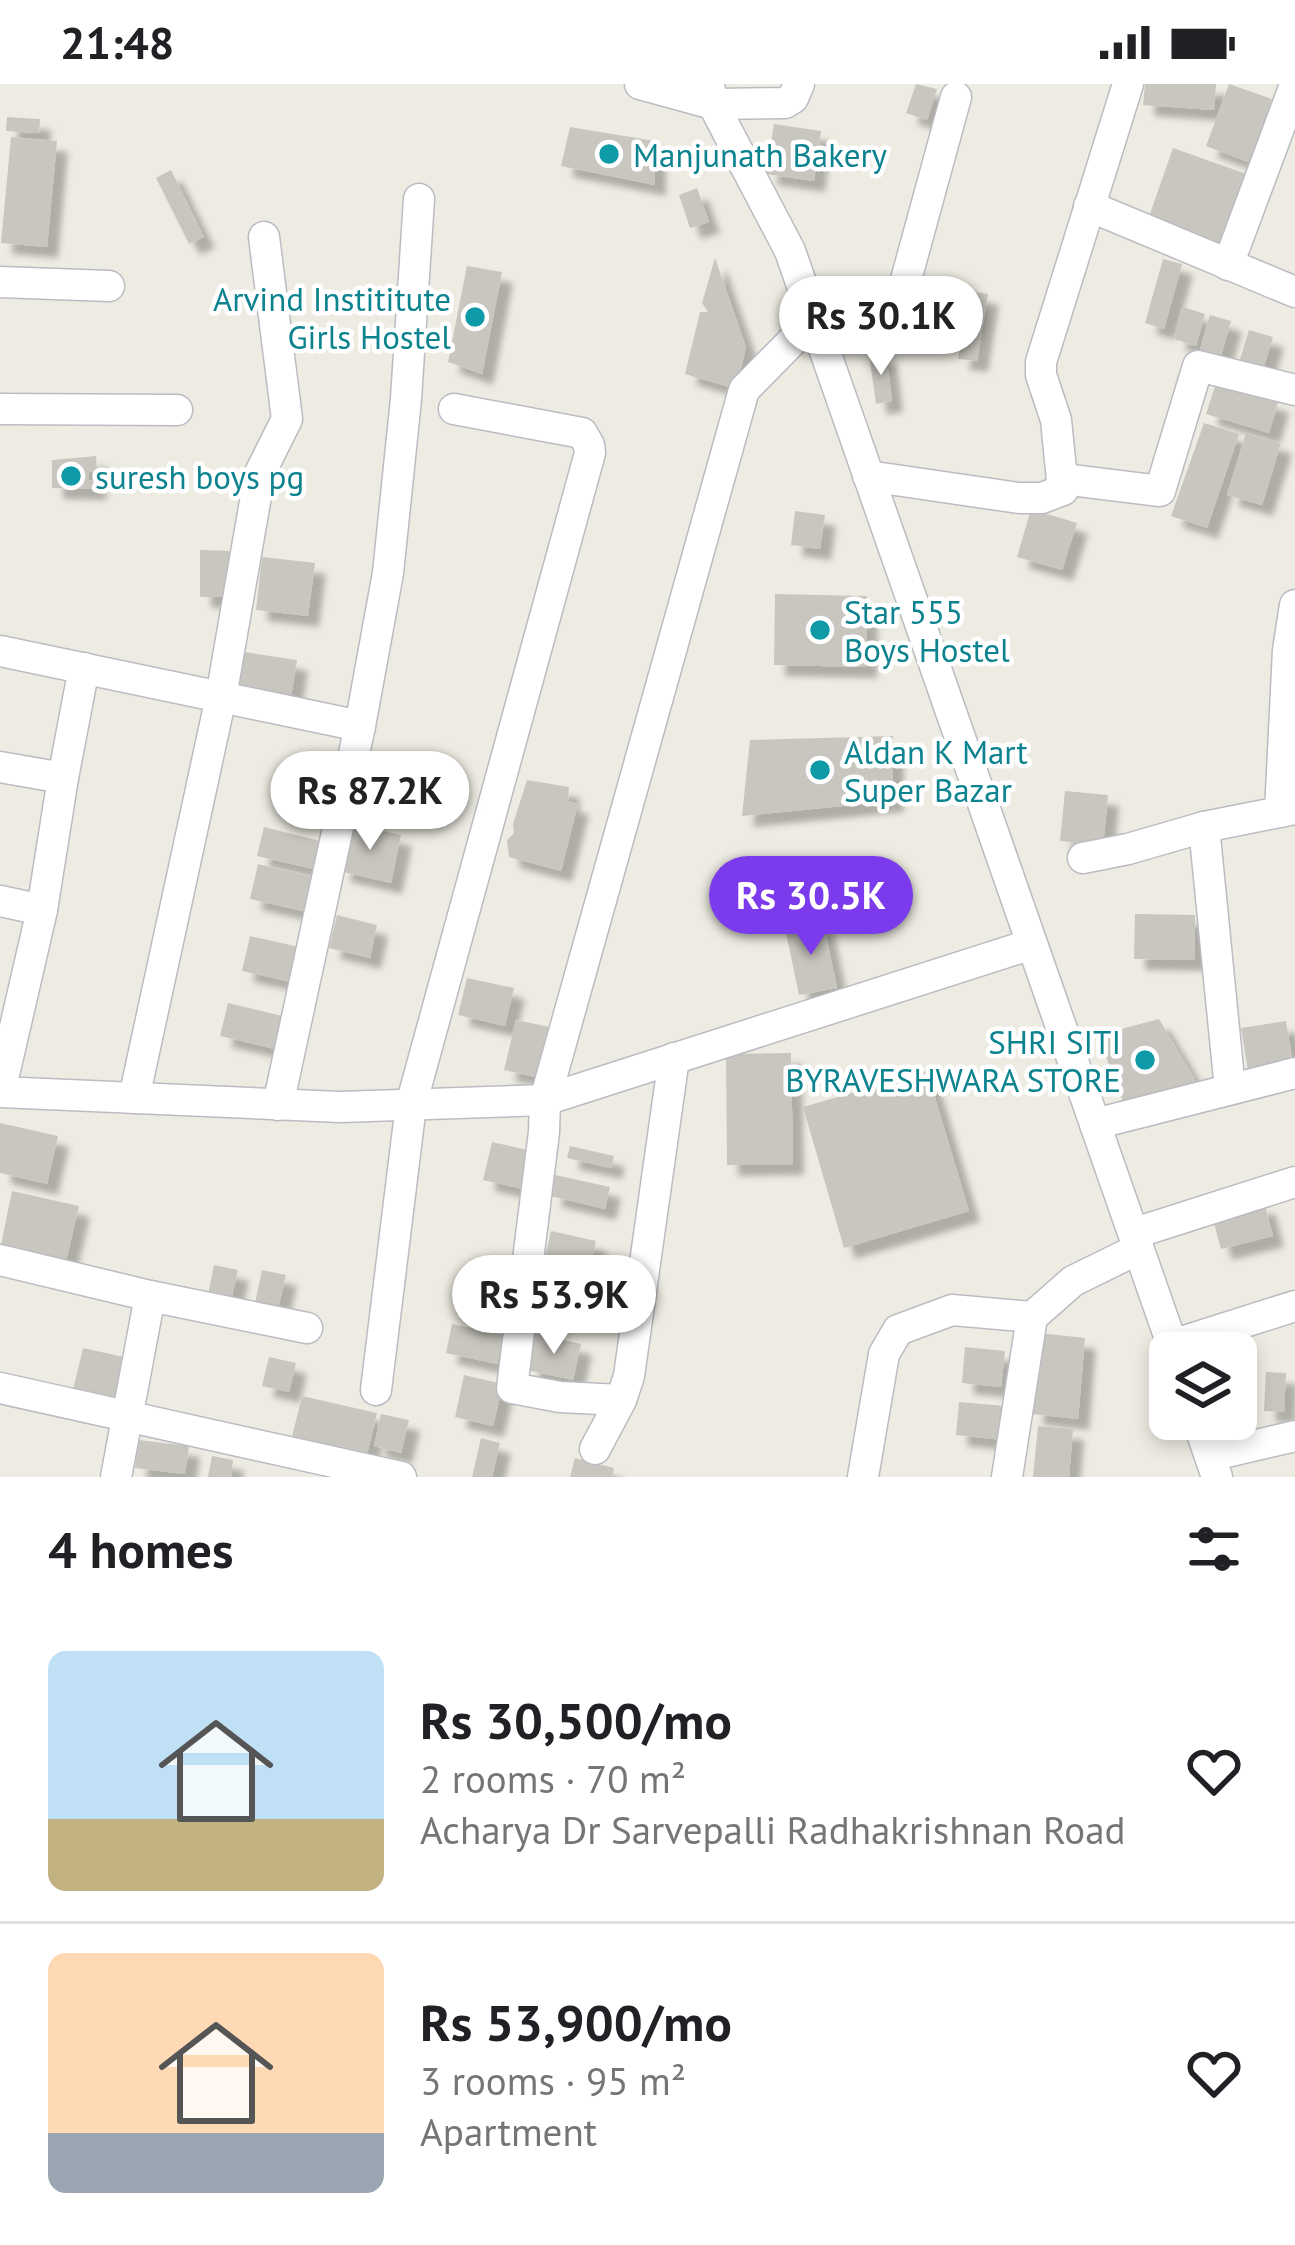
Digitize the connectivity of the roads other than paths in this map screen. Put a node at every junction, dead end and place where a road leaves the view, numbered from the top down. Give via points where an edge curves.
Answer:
1 (640, 84) edge
2 (799, 84) edge
3 (1128, 84) edge
4 (1295, 86) edge
5 (711, 94) edge
6 (956, 97) dead end
7 (419, 199) dead end
8 (1089, 206) junction
9 (264, 237) dead end
10 (1228, 266) junction
11 (0, 283) edge
12 (109, 286) dead end
13 (1295, 292) edge
14 (814, 320) junction
15 (1295, 390) edge
16 (0, 409) edge
17 (176, 410) dead end
18 (454, 410) dead end
19 (868, 476) junction
20 (1063, 479) junction
21 (1295, 605) edge
22 (0, 651) edge
23 (84, 668) junction
24 (221, 697) junction
25 (360, 726) junction
26 (0, 767) edge
27 (63, 778) junction
28 (1288, 811) edge
29 (1204, 827) junction
30 (1083, 857) dead end
31 (0, 902) edge
32 (42, 910) junction
33 (1032, 944) junction
34 (674, 1058) junction
35 (1295, 1073) edge
36 (1230, 1089) junction
37 (134, 1098) junction
38 (545, 1100) junction
39 (278, 1105) junction
40 (411, 1105) junction
41 (1095, 1124) junction
42 (1295, 1182) edge
43 (1136, 1241) junction
44 (0, 1260) edge
45 (150, 1296) junction
46 (1295, 1306) edge
47 (1032, 1317) junction
48 (307, 1328) dead end
49 (1167, 1332) edge
50 (1221, 1332) edge
51 (0, 1388) edge
52 (376, 1390) dead end
53 (621, 1400) junction
54 (125, 1416) junction
55 (1295, 1436) edge
56 (595, 1449) dead end
57 (1214, 1467) edge
58 (116, 1477) edge
59 (401, 1477) edge
60 (863, 1477) edge
61 (1007, 1477) edge

1 - 5 street
2 - 5 street via 785,103
3 - 8 street
4 - 10 street
5 - 14 street via 790,251
6 - 14 street via 901,298 889,308
7 - 25 street via 388,573
8 - 10 street
8 - 20 street via 1041,362
9 - 24 street via 287,418 260,473
10 - 13 street
11 - 12 street
14 - 19 street
14 - 38 street via 744,390
15 - 20 street via 1198,366 1160,491
16 - 17 street
18 - 40 street via 583,434 590,453
19 - 20 street via 1019,498 1063,490
19 - 33 street
21 - 28 street
22 - 23 street
23 - 24 street
23 - 27 street
24 - 25 street
24 - 37 street
25 - 39 street
26 - 27 street
27 - 32 street
28 - 29 street
29 - 30 street
29 - 36 street
31 - 32 street
32 - 37 street via 0,1092
33 - 34 street
33 - 41 street
34 - 38 street
34 - 53 street
35 - 36 street
36 - 41 street
37 - 39 street
38 - 40 street
38 - 53 street via 512,1388
39 - 40 street
40 - 52 street
41 - 43 street
42 - 43 street
43 - 47 street
43 - 49 street
44 - 45 street
45 - 48 street
45 - 54 street
46 - 50 street
47 - 60 street via 952,1310 898,1330 884,1354
47 - 61 street
51 - 54 street
53 - 56 street
54 - 58 street
54 - 59 street
55 - 57 street

